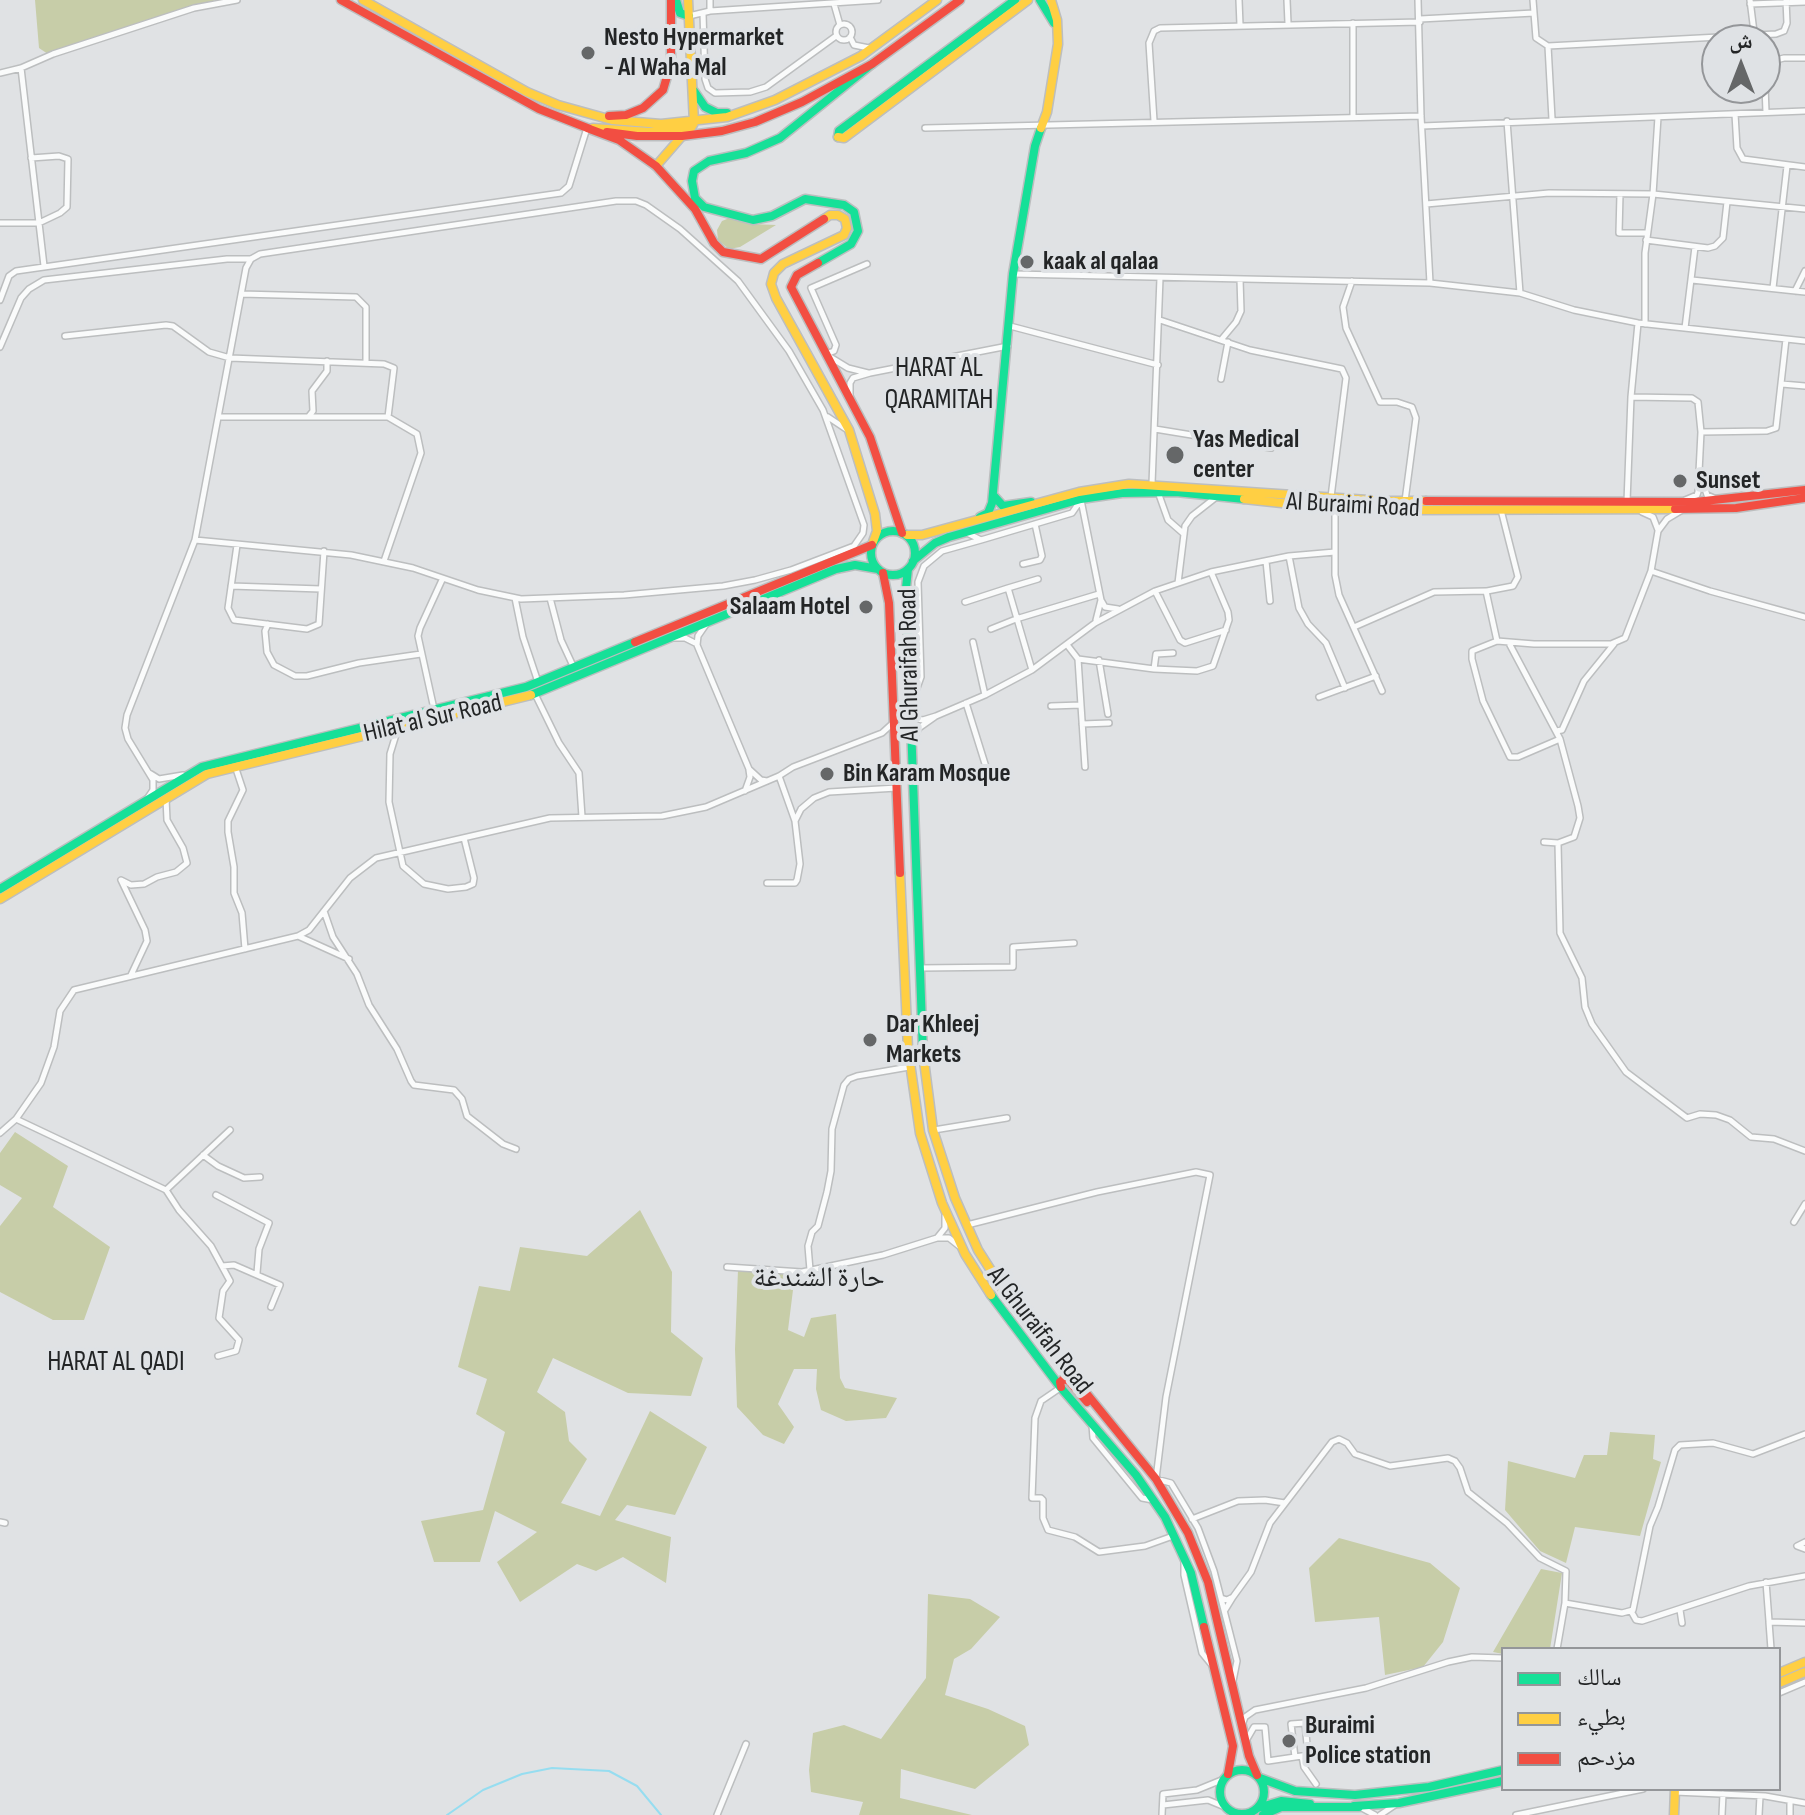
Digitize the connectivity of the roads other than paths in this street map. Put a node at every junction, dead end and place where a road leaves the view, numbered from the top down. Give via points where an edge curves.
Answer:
1 (237, 0) edge
2 (341, 0) edge
3 (363, 0) edge
4 (674, 0) edge
5 (710, 0) edge
6 (878, 0) edge
7 (937, 0) edge
8 (960, 0) edge
9 (1028, 0) edge
10 (1040, 0) edge
11 (1239, 0) edge
12 (1287, 0) edge
13 (1418, 0) edge
14 (1533, 0) edge
15 (1786, 1) edge
16 (688, 2) edge
17 (1750, 2) edge
18 (1805, 2) edge
19 (792, 4) edge
20 (834, 4) junction
21 (1016, 4) edge
22 (1048, 4) edge
23 (707, 12) junction
24 (1534, 13) junction
25 (689, 16) junction
26 (1420, 20) junction
27 (1288, 23) junction
28 (1353, 23) junction
29 (1753, 24) edge
30 (840, 25) junction
31 (1240, 25) junction
32 (1781, 32) edge
33 (836, 36) junction
34 (850, 37) junction
35 (1701, 40) edge
36 (1548, 46) junction
37 (873, 47) junction
38 (1805, 58) edge
39 (1781, 59) edge
40 (872, 64) junction
41 (21, 68) junction
42 (0, 73) edge
43 (691, 77) junction
44 (1766, 104) edge
45 (1805, 111) edge
46 (744, 112) junction
47 (1766, 112) junction
48 (1735, 114) junction
49 (589, 115) junction
50 (1421, 116) junction
51 (1353, 117) junction
52 (1658, 117) junction
53 (1552, 119) junction
54 (1154, 121) junction
55 (1507, 121) junction
56 (694, 123) junction
57 (1042, 126) junction
58 (1422, 126) junction
59 (587, 128) junction
60 (925, 128) dead end
61 (682, 136) junction
62 (31, 158) junction
63 (656, 166) junction
64 (1787, 166) junction
65 (1805, 167) edge
66 (1620, 194) junction
67 (1653, 194) junction
68 (1515, 197) junction
69 (1727, 202) junction
70 (1426, 204) junction
71 (1783, 207) junction
72 (1805, 209) edge
73 (0, 223) edge
74 (39, 223) junction
75 (1647, 237) junction
76 (1695, 247) junction
77 (251, 259) junction
78 (867, 264) dead end
79 (44, 266) junction
80 (1805, 271) edge
81 (1013, 274) junction
82 (1160, 278) junction
83 (1240, 279) junction
84 (1692, 280) junction
85 (1352, 281) junction
86 (1430, 283) junction
87 (1773, 288) junction
88 (1795, 291) junction
89 (1805, 292) edge
90 (1520, 293) junction
91 (241, 294) junction
92 (0, 300) edge
93 (823, 318) junction
94 (1160, 320) junction
95 (1641, 324) junction
96 (1010, 326) junction
97 (1685, 328) junction
98 (813, 332) junction
99 (65, 336) dead end
100 (1786, 339) junction
101 (1224, 341) junction
102 (1805, 341) edge
103 (801, 343) junction
104 (1008, 346) junction
105 (0, 347) edge
106 (789, 351) junction
107 (826, 355) junction
108 (230, 358) junction
109 (327, 361) junction
110 (366, 362) junction
111 (1158, 365) junction
112 (870, 373) junction
113 (1221, 379) dead end
114 (1782, 384) junction
115 (1805, 386) edge
116 (850, 397) junction
117 (1631, 397) junction
118 (823, 410) junction
119 (219, 417) junction
120 (309, 417) junction
121 (388, 417) junction
122 (1155, 429) junction
123 (849, 430) junction
124 (1701, 432) junction
125 (1271, 448) dead end
126 (1700, 475) junction
127 (1155, 488) junction
128 (1805, 490) edge
129 (993, 495) junction
130 (1217, 497) junction
131 (1805, 498) edge
132 (1081, 499) junction
133 (1720, 500) junction
134 (1045, 501) junction
135 (1405, 501) junction
136 (1627, 502) junction
137 (1333, 503) junction
138 (1680, 506) junction
139 (1501, 510) junction
140 (1636, 510) junction
141 (1035, 524) junction
142 (966, 528) junction
143 (1658, 531) junction
144 (904, 534) junction
145 (1184, 534) junction
146 (195, 540) junction
147 (981, 540) junction
148 (873, 544) junction
149 (237, 545) junction
150 (324, 551) junction
151 (1335, 552) junction
152 (1289, 556) junction
153 (384, 561) junction
154 (1266, 561) junction
155 (1023, 564) dead end
156 (911, 565) junction
157 (881, 571) junction
158 (1651, 571) junction
159 (1211, 572) junction
160 (1038, 579) dead end
161 (442, 580) junction
162 (1178, 583) junction
163 (231, 586) junction
164 (1008, 588) junction
165 (321, 589) junction
166 (1155, 591) junction
167 (1486, 591) junction
168 (1100, 597) junction
169 (515, 598) junction
170 (550, 598) junction
171 (1270, 601) dead end
172 (965, 602) dead end
173 (1119, 609) junction
174 (1805, 617) edge
175 (713, 619) junction
176 (1016, 619) junction
177 (1095, 623) junction
178 (268, 624) junction
179 (1354, 627) junction
180 (991, 629) dead end
181 (1226, 630) junction
182 (664, 639) junction
183 (1497, 641) junction
184 (973, 642) dead end
185 (1615, 643) junction
186 (1509, 644) junction
187 (697, 645) junction
188 (1068, 646) junction
189 (1173, 653) dead end
190 (421, 654) junction
191 (1078, 659) junction
192 (1099, 660) junction
193 (574, 669) junction
194 (1154, 669) junction
195 (1032, 670) junction
196 (1376, 676) junction
197 (538, 683) junction
198 (1345, 688) junction
199 (1382, 691) dead end
200 (535, 694) junction
201 (985, 695) junction
202 (1319, 697) dead end
203 (966, 703) junction
204 (1081, 705) junction
205 (910, 706) junction
206 (1051, 706) dead end
207 (434, 709) junction
208 (1108, 714) dead end
209 (936, 716) junction
210 (894, 722) junction
211 (1109, 723) dead end
212 (1082, 724) junction
213 (399, 727) junction
214 (1556, 731) junction
215 (1560, 739) junction
216 (911, 744) junction
217 (235, 766) junction
218 (986, 767) dead end
219 (1085, 767) dead end
220 (749, 769) junction
221 (150, 773) junction
222 (188, 774) junction
223 (779, 776) junction
224 (768, 781) junction
225 (897, 788) junction
226 (744, 792) junction
227 (166, 798) junction
228 (146, 799) junction
229 (582, 817) junction
230 (795, 821) junction
231 (464, 838) junction
232 (1544, 842) dead end
233 (1558, 843) junction
234 (398, 853) junction
235 (767, 883) dead end
236 (0, 889) edge
237 (0, 899) edge
238 (324, 911) junction
239 (298, 936) junction
240 (1074, 943) dead end
241 (245, 949) junction
242 (349, 960) junction
243 (919, 968) junction
244 (131, 976) junction
245 (909, 1067) junction
246 (1007, 1118) dead end
247 (16, 1119) junction
248 (230, 1130) dead end
249 (933, 1130) junction
250 (1, 1131) edge
251 (516, 1149) dead end
252 (1805, 1151) edge
253 (203, 1155) junction
254 (260, 1177) dead end
255 (166, 1190) junction
256 (216, 1195) dead end
257 (942, 1203) junction
258 (1805, 1204) edge
259 (1794, 1222) dead end
260 (966, 1225) junction
261 (937, 1238) junction
262 (965, 1254) junction
263 (221, 1266) junction
264 (727, 1267) dead end
265 (810, 1270) junction
266 (257, 1273) junction
267 (271, 1307) dead end
268 (218, 1356) dead end
269 (1061, 1388) junction
270 (1109, 1421) junction
271 (1805, 1434) edge
272 (1156, 1479) junction
273 (1285, 1503) junction
274 (1192, 1519) junction
275 (1182, 1521) junction
276 (1198, 1528) junction
277 (1173, 1536) junction
278 (1805, 1542) edge
279 (1805, 1549) edge
280 (1805, 1576) edge
281 (1766, 1582) junction
282 (1233, 1597) junction
283 (1221, 1598) junction
284 (1565, 1603) junction
285 (1225, 1610) junction
286 (1680, 1610) junction
287 (1631, 1611) junction
288 (1769, 1622) junction
289 (1682, 1623) dead end
290 (1805, 1623) edge
291 (1557, 1647) edge
292 (1771, 1647) edge
293 (1501, 1658) edge
294 (1804, 1664) edge
295 (1781, 1672) edge
296 (1781, 1681) edge
297 (1233, 1682) junction
298 (1805, 1682) edge
299 (1781, 1692) edge
300 (1236, 1700) junction
301 (1255, 1710) junction
302 (1242, 1726) junction
303 (1246, 1742) junction
304 (746, 1744) dead end
305 (1298, 1757) junction
306 (1501, 1770) edge
307 (1226, 1776) junction
308 (1258, 1776) junction
309 (1501, 1781) edge
310 (1316, 1784) junction
311 (1633, 1791) edge
312 (1675, 1791) edge
313 (1687, 1791) edge
314 (1310, 1793) junction
315 (1723, 1794) junction
316 (1323, 1795) junction
317 (1760, 1796) junction
318 (1790, 1801) junction
319 (1175, 1803) junction
320 (1399, 1803) junction
321 (1805, 1803) edge
322 (1163, 1805) junction
323 (1359, 1807) junction
324 (1228, 1810) edge
325 (1258, 1812) edge
326 (717, 1815) edge
327 (1163, 1815) edge
328 (1377, 1815) edge
329 (1516, 1815) edge
330 (1674, 1815) edge
331 (1722, 1815) edge
332 (1759, 1815) edge
333 (1790, 1815) edge

1 - 41 street via 194,8
2 - 59 main road via 489,82
3 - 49 main road via 527,92
4 - 25 main road via 680,13
4 - 49 main road via 670,73 663,90 635,112
5 - 23 street
6 - 20 street
7 - 37 main road
8 - 40 main road
9 - 21 main road
10 - 22 main road
11 - 31 street
12 - 27 street
13 - 26 street
14 - 24 street
15 - 17 street
15 - 18 street
15 - 32 street via 1787,23
16 - 23 street
16 - 25 main road
17 - 29 street
19 - 20 street
19 - 23 street
20 - 30 street
21 - 21 main road via 839,131 838,137 844,138
21 - 22 main road
22 - 57 main road via 1057,20 1058,44
23 - 25 street
23 - 33 street via 705,79 715,93 766,87
24 - 26 street
24 - 36 street via 1536,38
25 - 43 main road
26 - 28 street
26 - 50 street
27 - 28 street
27 - 31 street
28 - 51 street
30 - 33 street
30 - 34 street via 850,27
31 - 54 street via 1154,31 1149,43
33 - 34 street
34 - 37 street via 859,48
35 - 36 street
36 - 53 street
37 - 46 main road via 821,79
38 - 39 street
40 - 61 main road via 755,122
40 - 98 main road via 780,138 709,161 697,168 692,181 695,198 704,207 753,220 805,199 844,205 854,212 858,231 851,244 791,282
41 - 42 street
41 - 62 street
43 - 46 main road via 705,107 717,113
43 - 56 main road
44 - 47 street
45 - 47 street
46 - 56 main road
47 - 48 street
48 - 52 street
48 - 64 street via 1743,159
49 - 56 main road via 645,124
50 - 51 street
50 - 58 street
51 - 54 street
52 - 53 street
52 - 67 street
53 - 55 street
54 - 57 street
55 - 58 street
55 - 68 street
56 - 59 main road via 689,130 667,132
57 - 60 street
57 - 81 main road
58 - 70 street
59 - 61 main road
59 - 63 main road via 619,140
59 - 79 street via 568,188 561,193
61 - 63 main road
62 - 74 street
62 - 74 street via 59,156 70,163 67,207
63 - 103 main road via 695,209 718,248 750,259 761,259 830,215 845,219 844,235 783,264 773,276 772,291
64 - 65 street
64 - 71 street
66 - 67 street
66 - 68 street
66 - 75 street via 1619,233
67 - 69 street
67 - 75 street
68 - 70 street
68 - 90 street
69 - 71 street
69 - 76 street via 1720,243
70 - 86 street
71 - 72 street
71 - 87 street
73 - 74 street
74 - 79 street
75 - 76 street
75 - 95 street
76 - 84 street
77 - 91 street
77 - 105 street via 44,280 21,298
77 - 106 street via 449,224 636,201 656,210 738,281
78 - 93 street via 811,288
79 - 92 street via 12,273
80 - 88 street
81 - 82 street
81 - 96 main road
82 - 83 street
82 - 94 street
83 - 85 street
83 - 101 street via 1241,311
84 - 87 street
84 - 97 street
85 - 86 street
85 - 135 street via 1343,307 1346,328 1380,402 1412,407 1416,418
86 - 90 street
87 - 88 street
88 - 89 street
90 - 95 street
91 - 108 street
91 - 110 street via 356,297 366,307
93 - 98 street
93 - 107 street via 836,345
94 - 101 street
94 - 111 street
95 - 97 street
95 - 117 street
96 - 104 main road
96 - 111 street
97 - 100 street
98 - 103 main road via 804,333
98 - 107 main road
99 - 108 street via 166,325 209,352
100 - 102 street
100 - 114 street
101 - 113 street
101 - 137 street via 1345,373
103 - 106 street
103 - 123 main road
104 - 112 street
104 - 129 main road
106 - 118 street
107 - 112 street
107 - 116 main road
108 - 109 street
108 - 119 street
109 - 110 street
109 - 120 street via 327,371 312,391
110 - 121 street via 394,368
111 - 122 street
112 - 116 street via 853,378
114 - 115 street
114 - 124 street via 1778,423 1772,430
116 - 144 main road
117 - 124 street via 1692,398 1700,408
117 - 136 street
118 - 123 street
118 - 170 street via 864,525 854,546 791,570 723,586
119 - 120 street
119 - 146 street
120 - 121 street
121 - 153 street via 417,434 421,453
122 - 125 street
122 - 127 street
123 - 148 main road via 875,514
124 - 126 street
126 - 133 street via 1707,495
126 - 138 street via 1697,495
127 - 130 main road, Al Buraimi Road
127 - 132 main road, Al Buraimi Road
127 - 134 main road, Al Buraimi Road via 1107,486
127 - 137 main road, Al Buraimi Road
127 - 145 street via 1168,520
128 - 133 main road, Al Buraimi Road
129 - 134 main road via 1007,506
129 - 142 main road via 988,513
130 - 137 main road, Al Buraimi Road
130 - 145 street via 1192,516
131 - 138 main road, Al Buraimi Road via 1736,508
132 - 141 street via 1072,513
132 - 142 main road, Al Buraimi Road
132 - 168 street
133 - 138 main road, Al Buraimi Road
134 - 142 main road, Al Buraimi Road
135 - 136 main road, Al Buraimi Road
135 - 137 main road, Al Buraimi Road
136 - 138 main road, Al Buraimi Road
137 - 139 main road, Al Buraimi Road
137 - 151 street
138 - 140 main road, Al Buraimi Road
138 - 143 street
139 - 140 main road, Al Buraimi Road
139 - 167 street via 1518,577 1513,586
140 - 143 street via 1653,517
141 - 147 street
141 - 155 street via 1042,556
142 - 144 main road, Al Buraimi Road
142 - 147 street
142 - 156 main road, Al Buraimi Road via 935,543
143 - 158 street
144 - 148 main road via 886,532
144 - 156 main road via 913,545
145 - 162 street
146 - 149 street
146 - 221 street via 127,715 128,739
147 - 205 street via 942,551 924,566 918,582 921,677
148 - 157 main road via 871,558
148 - 193 main road, Hilat al Sur Road
149 - 150 street
149 - 163 street
150 - 153 street
150 - 165 street
151 - 152 street
151 - 179 street via 1339,595
152 - 154 street
152 - 198 street via 1299,608 1326,643
153 - 161 street
154 - 159 street
154 - 171 street
156 - 157 main road via 901,573
156 - 205 main road, Al Ghuraifah Road via 906,588
157 - 175 main road, Hilat al Sur Road via 855,565 836,569
157 - 210 main road, Al Ghuraifah Road via 889,603
158 - 174 street
158 - 185 street via 1630,632
159 - 162 street
159 - 181 street via 1228,612
160 - 164 street
161 - 169 street
161 - 190 street via 420,628
162 - 166 street
163 - 165 street
163 - 178 street via 228,608 234,620
164 - 172 street
164 - 176 street
165 - 178 street via 319,624 307,629
166 - 173 street
166 - 181 street via 1185,643
167 - 179 street via 1434,592
167 - 183 street
168 - 173 street via 1105,607
168 - 176 street
168 - 177 street
169 - 170 street
169 - 197 street
170 - 193 street
173 - 177 street
175 - 182 main road, Hilat al Sur Road
175 - 187 street via 701,630
176 - 180 street
176 - 195 street
177 - 188 street
178 - 190 street via 267,652 274,665 295,676
179 - 196 street
181 - 194 street via 1213,666 1197,671
182 - 187 street via 685,638
182 - 200 main road, Hilat al Sur Road
183 - 186 street
183 - 215 street via 1472,651 1472,659 1483,701 1510,757
184 - 201 street
185 - 186 street
185 - 214 street via 1584,681 1562,730
186 - 214 street
187 - 220 street
188 - 191 street
188 - 195 street
189 - 194 street via 1156,654
190 - 207 street
191 - 192 street
191 - 204 street
192 - 194 street
192 - 208 street
193 - 197 main road, Hilat al Sur Road
195 - 201 street
196 - 198 street
196 - 199 street
197 - 207 main road, Hilat al Sur Road
198 - 202 street
200 - 213 main road, Hilat al Sur Road
200 - 229 street via 579,773
201 - 203 street
203 - 209 street
203 - 218 street
204 - 206 street
204 - 212 street
205 - 209 street via 917,719
205 - 216 main road, Al Ghuraifah Road
207 - 222 main road, Hilat al Sur Road via 217,762
209 - 216 street via 919,728
210 - 223 street via 882,733
210 - 225 main road, Al Ghuraifah Road
211 - 212 street
212 - 219 street
213 - 217 main road, Hilat al Sur Road
213 - 234 street via 390,754 389,802
214 - 215 street
215 - 233 street via 1580,818 1574,837
216 - 243 main road, Al Ghuraifah Road
217 - 227 main road, Hilat al Sur Road via 207,774
217 - 241 street via 243,790 228,832
220 - 224 street
220 - 226 street
221 - 222 street via 159,779
221 - 228 street via 153,790
222 - 228 main road, Hilat al Sur Road
223 - 224 street
223 - 230 street
224 - 226 street
225 - 230 street via 829,792 801,809
225 - 245 main road, Al Ghuraifah Road
226 - 229 street via 662,816
227 - 237 main road, Hilat al Sur Road
227 - 244 street via 167,820 187,863 144,884 121,880 147,941
228 - 236 main road, Hilat al Sur Road
229 - 231 street via 550,818
230 - 235 street via 800,875 795,883
231 - 234 street
231 - 234 street via 474,878 466,887 424,884 403,866
232 - 233 street
233 - 252 street via 1560,933 1582,978 1592,1024 1626,1072 1687,1118 1716,1115 1751,1137
234 - 238 street via 362,867
238 - 239 street
238 - 242 street
239 - 241 street
239 - 242 street
240 - 243 street via 1013,947 1013,967
241 - 244 street
242 - 251 street via 414,1085 454,1090 467,1116
243 - 249 main road, Al Ghuraifah Road via 923,1068
244 - 247 street via 74,990 65,1000 41,1083
245 - 257 main road, Al Ghuraifah Road via 920,1133
245 - 265 street via 857,1076 844,1085 832,1129 829,1182 808,1246
246 - 249 street
247 - 250 street
247 - 255 street
248 - 253 street
249 - 260 main road, Al Ghuraifah Road
253 - 254 street via 244,1178
253 - 255 street
255 - 263 street
256 - 266 street via 269,1223
257 - 261 street via 945,1228
257 - 262 main road, Al Ghuraifah Road
258 - 259 street
260 - 270 main road, Al Ghuraifah Road via 1011,1302
260 - 272 street via 1125,1186 1196,1172 1210,1175 1166,1397
261 - 262 street via 949,1238
261 - 265 street
262 - 269 main road, Al Ghuraifah Road
263 - 266 street
263 - 268 street via 230,1281 219,1318 239,1340 236,1351
264 - 265 street
266 - 267 street via 280,1285
269 - 270 main road via 1060,1382 1069,1381
269 - 277 main road, Al Ghuraifah Road via 1155,1501
269 - 277 street via 1041,1401 1035,1418 1032,1498 1043,1500 1048,1530 1075,1537 1099,1552
270 - 272 main road, Al Ghuraifah Road
271 - 287 street via 1753,1454 1713,1443 1688,1443 1675,1450 1650,1526
272 - 274 street via 1171,1483
272 - 275 main road, Al Ghuraifah Road
273 - 274 street via 1238,1501
273 - 282 street
273 - 284 street via 1339,1439 1355,1454 1390,1466 1448,1458 1460,1468 1468,1492 1540,1558 1566,1571
274 - 276 street
275 - 276 street
275 - 297 main road, Al Ghuraifah Road via 1208,1582
276 - 283 street
277 - 307 main road, Al Ghuraifah Road via 1191,1573 1233,1746
278 - 279 street via 1797,1546
280 - 281 street
281 - 286 street
281 - 288 street
282 - 283 street
282 - 285 street
283 - 285 street
284 - 287 street
284 - 291 street
285 - 297 street via 1237,1661
286 - 287 street via 1642,1621
286 - 289 street
288 - 290 street
288 - 292 street
293 - 301 street via 1448,1662 1366,1688
294 - 295 main road
294 - 296 main road
297 - 300 main road, Al Ghuraifah Road
298 - 299 street
300 - 301 street
300 - 302 main road, Al Ghuraifah Road
301 - 302 street
302 - 303 main road, Al Ghuraifah Road
303 - 305 street via 1250,1730 1265,1727 1268,1761
303 - 308 main road, Al Ghuraifah Road
304 - 326 street
305 - 305 street via 1291,1724 1305,1723 1308,1755
305 - 310 street
306 - 316 main road via 1390,1793
307 - 308 main road via 1243,1769
307 - 322 street via 1197,1790 1163,1794
307 - 324 main road via 1220,1790
308 - 314 main road via 1280,1788
308 - 325 main road via 1264,1796
309 - 320 main road
310 - 314 street
310 - 316 street
311 - 329 street
312 - 330 main road
313 - 315 street
314 - 316 main road
315 - 317 street
315 - 331 street
317 - 318 street
317 - 332 street
318 - 321 street
318 - 333 street
319 - 322 street
319 - 324 street via 1208,1800
319 - 327 street
320 - 323 main road
320 - 328 street
322 - 327 street
323 - 325 main road via 1281,1801
323 - 328 street
324 - 325 main road

